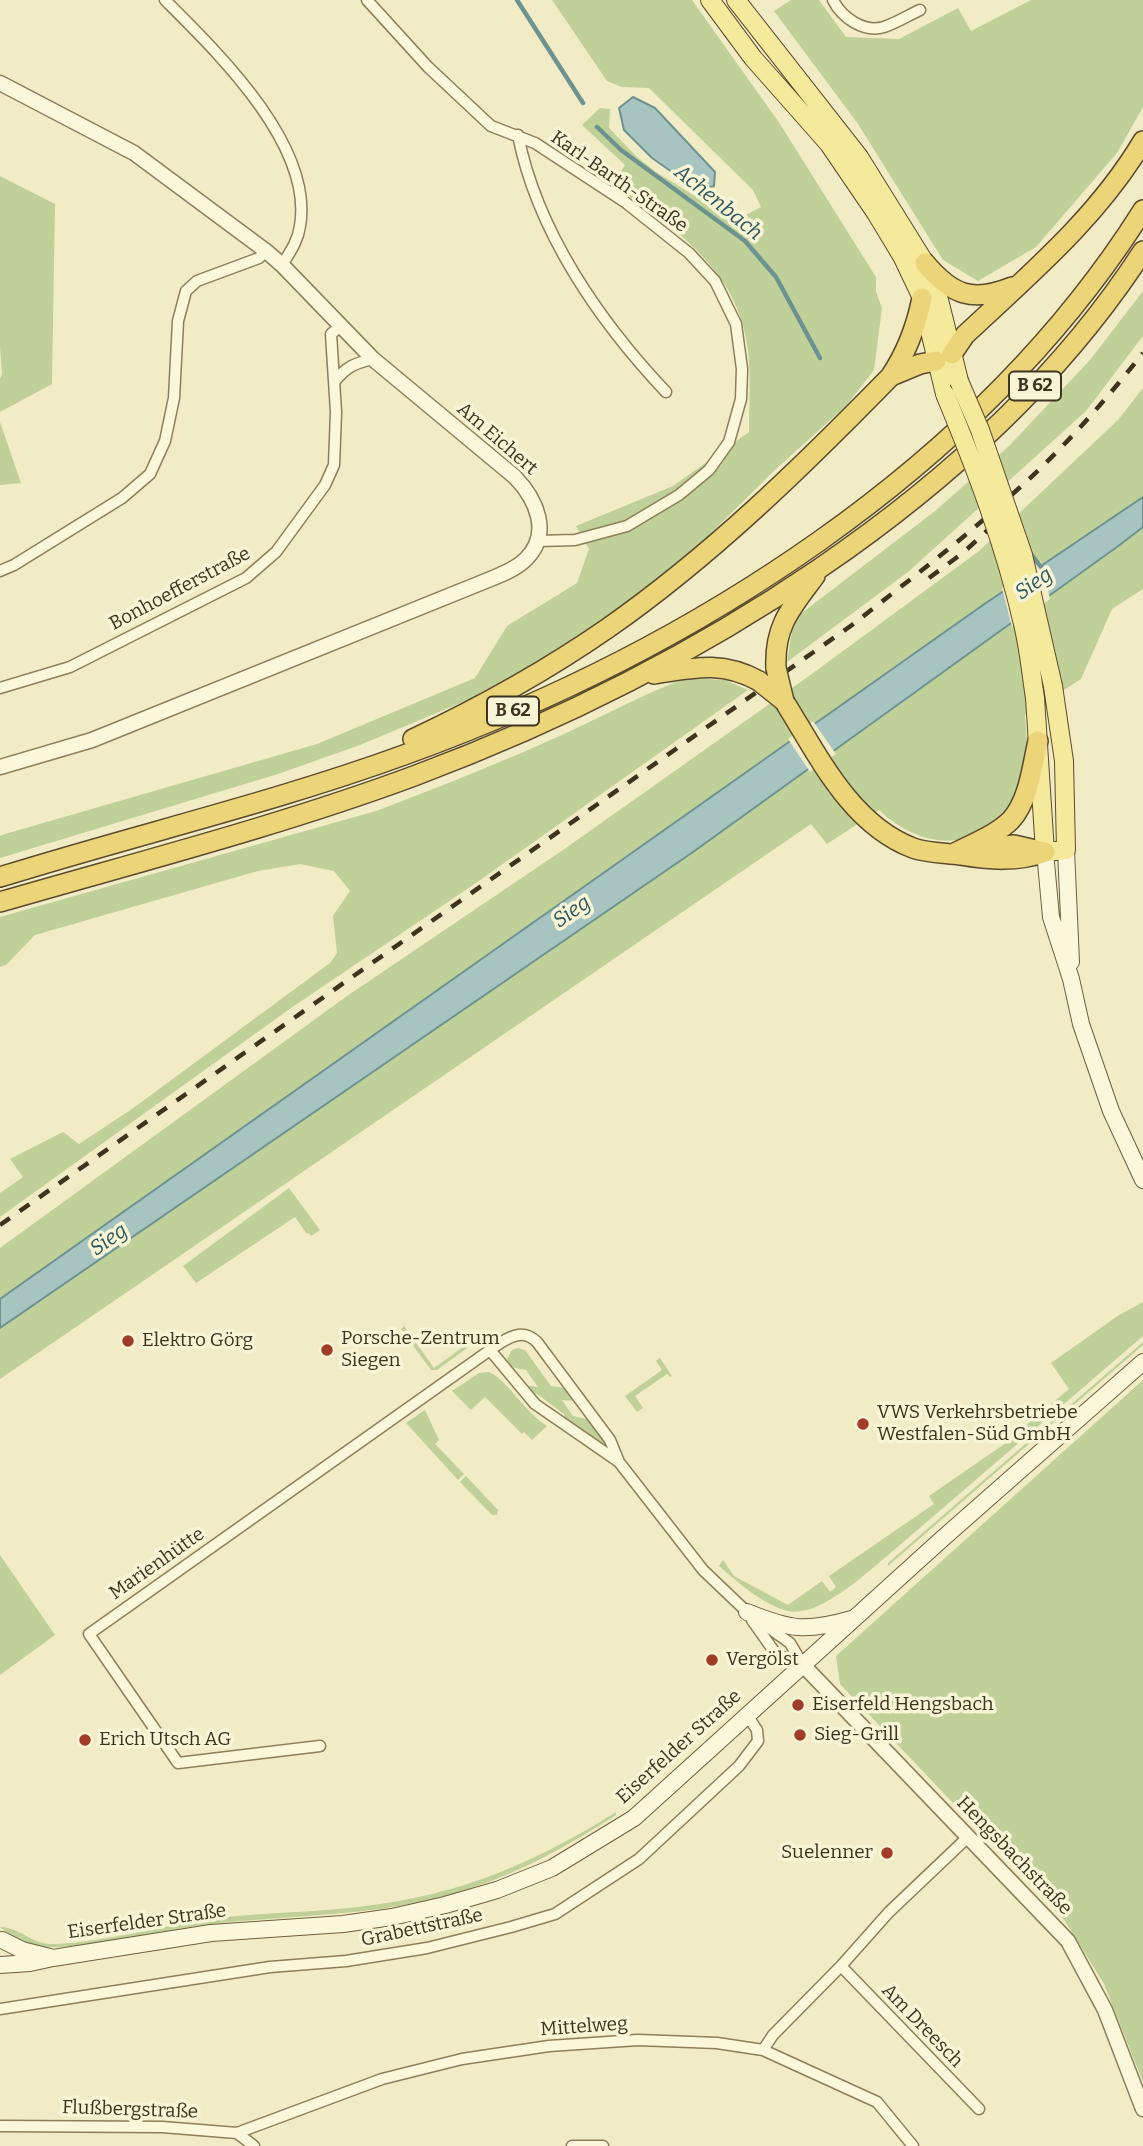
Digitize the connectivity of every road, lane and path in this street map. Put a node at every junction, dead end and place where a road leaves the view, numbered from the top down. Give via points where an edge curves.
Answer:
1 (165, 0) edge
2 (367, 0) edge
3 (709, 0) edge
4 (736, 0) edge
5 (744, 0) edge
6 (833, 0) edge
7 (920, 9) dead end
8 (751, 20) junction
9 (0, 83) edge
10 (518, 135) junction
11 (1143, 141) edge
12 (1143, 210) edge
13 (266, 251) junction
14 (1143, 251) edge
15 (925, 263) junction
16 (282, 265) junction
17 (1020, 284) junction
18 (922, 298) junction
19 (341, 326) junction
20 (944, 358) junction
21 (373, 359) junction
22 (890, 377) junction
23 (335, 381) junction
24 (666, 392) dead end
25 (537, 541) junction
26 (826, 562) junction
27 (0, 571) edge
28 (639, 676) junction
29 (0, 688) edge
30 (784, 701) junction
31 (1038, 741) junction
32 (0, 767) edge
33 (286, 794) junction
34 (1066, 850) junction
35 (1045, 852) junction
36 (953, 854) junction
37 (0, 877) edge
38 (0, 902) edge
39 (1071, 979) junction
40 (1143, 1180) edge
41 (490, 1350) junction
42 (1143, 1362) edge
43 (619, 1462) junction
44 (747, 1612) junction
45 (855, 1618) junction
46 (803, 1665) junction
47 (747, 1715) junction
48 (320, 1746) dead end
49 (968, 1836) junction
50 (1, 1938) edge
51 (52, 1958) junction
52 (0, 1963) edge
53 (841, 1966) junction
54 (0, 2009) edge
55 (763, 2050) junction
56 (979, 2109) dead end
57 (1143, 2109) edge
58 (0, 2126) edge
59 (237, 2133) junction
60 (254, 2146) edge
61 (572, 2146) edge
62 (603, 2146) edge
63 (913, 2146) edge

1 - 16 street via 250,90 291,161 301,224 295,246
2 - 10 street, Karl-Barth-Straße via 428,67 491,126
3 - 18 main road via 829,144 883,224
4 - 8 main road
5 - 8 main road
6 - 7 street via 856,25 882,28
8 - 15 main road via 859,157
9 - 13 street, Am Eichert via 134,153
10 - 24 street, Karl-Barth-Straße via 522,159 553,235 593,301
10 - 25 street, Karl-Barth-Straße via 625,202 689,253 715,281 736,324 742,369 741,399 729,442 709,470 679,495 627,526 575,540
11 - 17 highway via 1080,226
12 - 33 highway, B 62 via 1074,307 999,391 913,470 782,565 669,633 556,692 405,754
13 - 16 street, Am Eichert
13 - 27 street via 259,258 197,281 186,291 178,321 174,398 165,441 149,474 122,498
14 - 26 highway, B 62 via 1092,321 1015,407 925,488
15 - 17 highway via 939,281 961,293 986,295
15 - 20 main road via 939,300
16 - 19 street, Am Eichert
17 - 20 highway
18 - 20 main road
18 - 22 highway, B 62 via 911,340
19 - 21 street, Am Eichert
19 - 23 street, Bonhoefferstraße via 331,334
20 - 22 highway, B 62
20 - 31 main road, bridge via 945,394 1006,557 1024,626
20 - 34 main road, bridge via 980,430 1023,555 1053,686 1064,761
21 - 23 street via 344,369
21 - 25 street, Am Eichert via 527,489 539,513
22 - 33 highway, B 62 via 755,510 607,628 458,718
23 - 29 street, Bonhoefferstraße via 336,454 330,475 262,566 70,667
25 - 32 street via 525,561 494,578 92,740
26 - 28 highway, B 62
26 - 30 highway, B 62, bridge via 786,614 775,649
28 - 30 highway, B 62, bridge via 696,667 742,672
28 - 38 highway, B 62 via 520,733 413,776
30 - 36 highway, B 62 via 846,797 885,834 914,849
31 - 35 main road
31 - 36 highway via 1029,783 1010,821
33 - 37 highway, B 62
34 - 35 main road, B 62
34 - 39 main road
35 - 36 highway, B 62 via 1014,845
35 - 39 main road via 1051,917
39 - 40 main road via 1095,1068
41 - 43 street, Marienhütte via 544,1411
41 - 43 street, Marienhütte via 515,1335 533,1338 610,1440
41 - 48 street, Marienhütte via 89,1634 178,1763
42 - 45 main road, Eiserfelder Straße
43 - 44 street, Marienhütte via 703,1570
44 - 45 main road via 799,1629
44 - 46 street, Marienhütte via 790,1643
44 - 46 street, Marienhütte via 776,1654
45 - 46 main road, Eiserfelder Straße
46 - 47 main road, Eiserfelder Straße
46 - 49 street, Hengsbachstraße
47 - 51 main road, Eiserfelder Straße via 634,1818 552,1868 497,1890 392,1917 211,1933
47 - 54 street, Grabettstraße via 758,1741 739,1766 639,1859 555,1914 427,1948
49 - 53 street
49 - 57 street, Hengsbachstraße via 1068,1941 1105,2010
50 - 51 main road, Eiserfelder Straße via 22,1950
50 - 52 main road
51 - 52 main road, Eiserfelder Straße
53 - 55 street
53 - 56 street, Am Dreesch
55 - 59 street, Mittelweg via 638,2040 499,2053 382,2079
55 - 63 street, Mittelweg via 877,2102
58 - 59 street, Flußbergstraße via 162,2127
59 - 60 street
61 - 62 street

